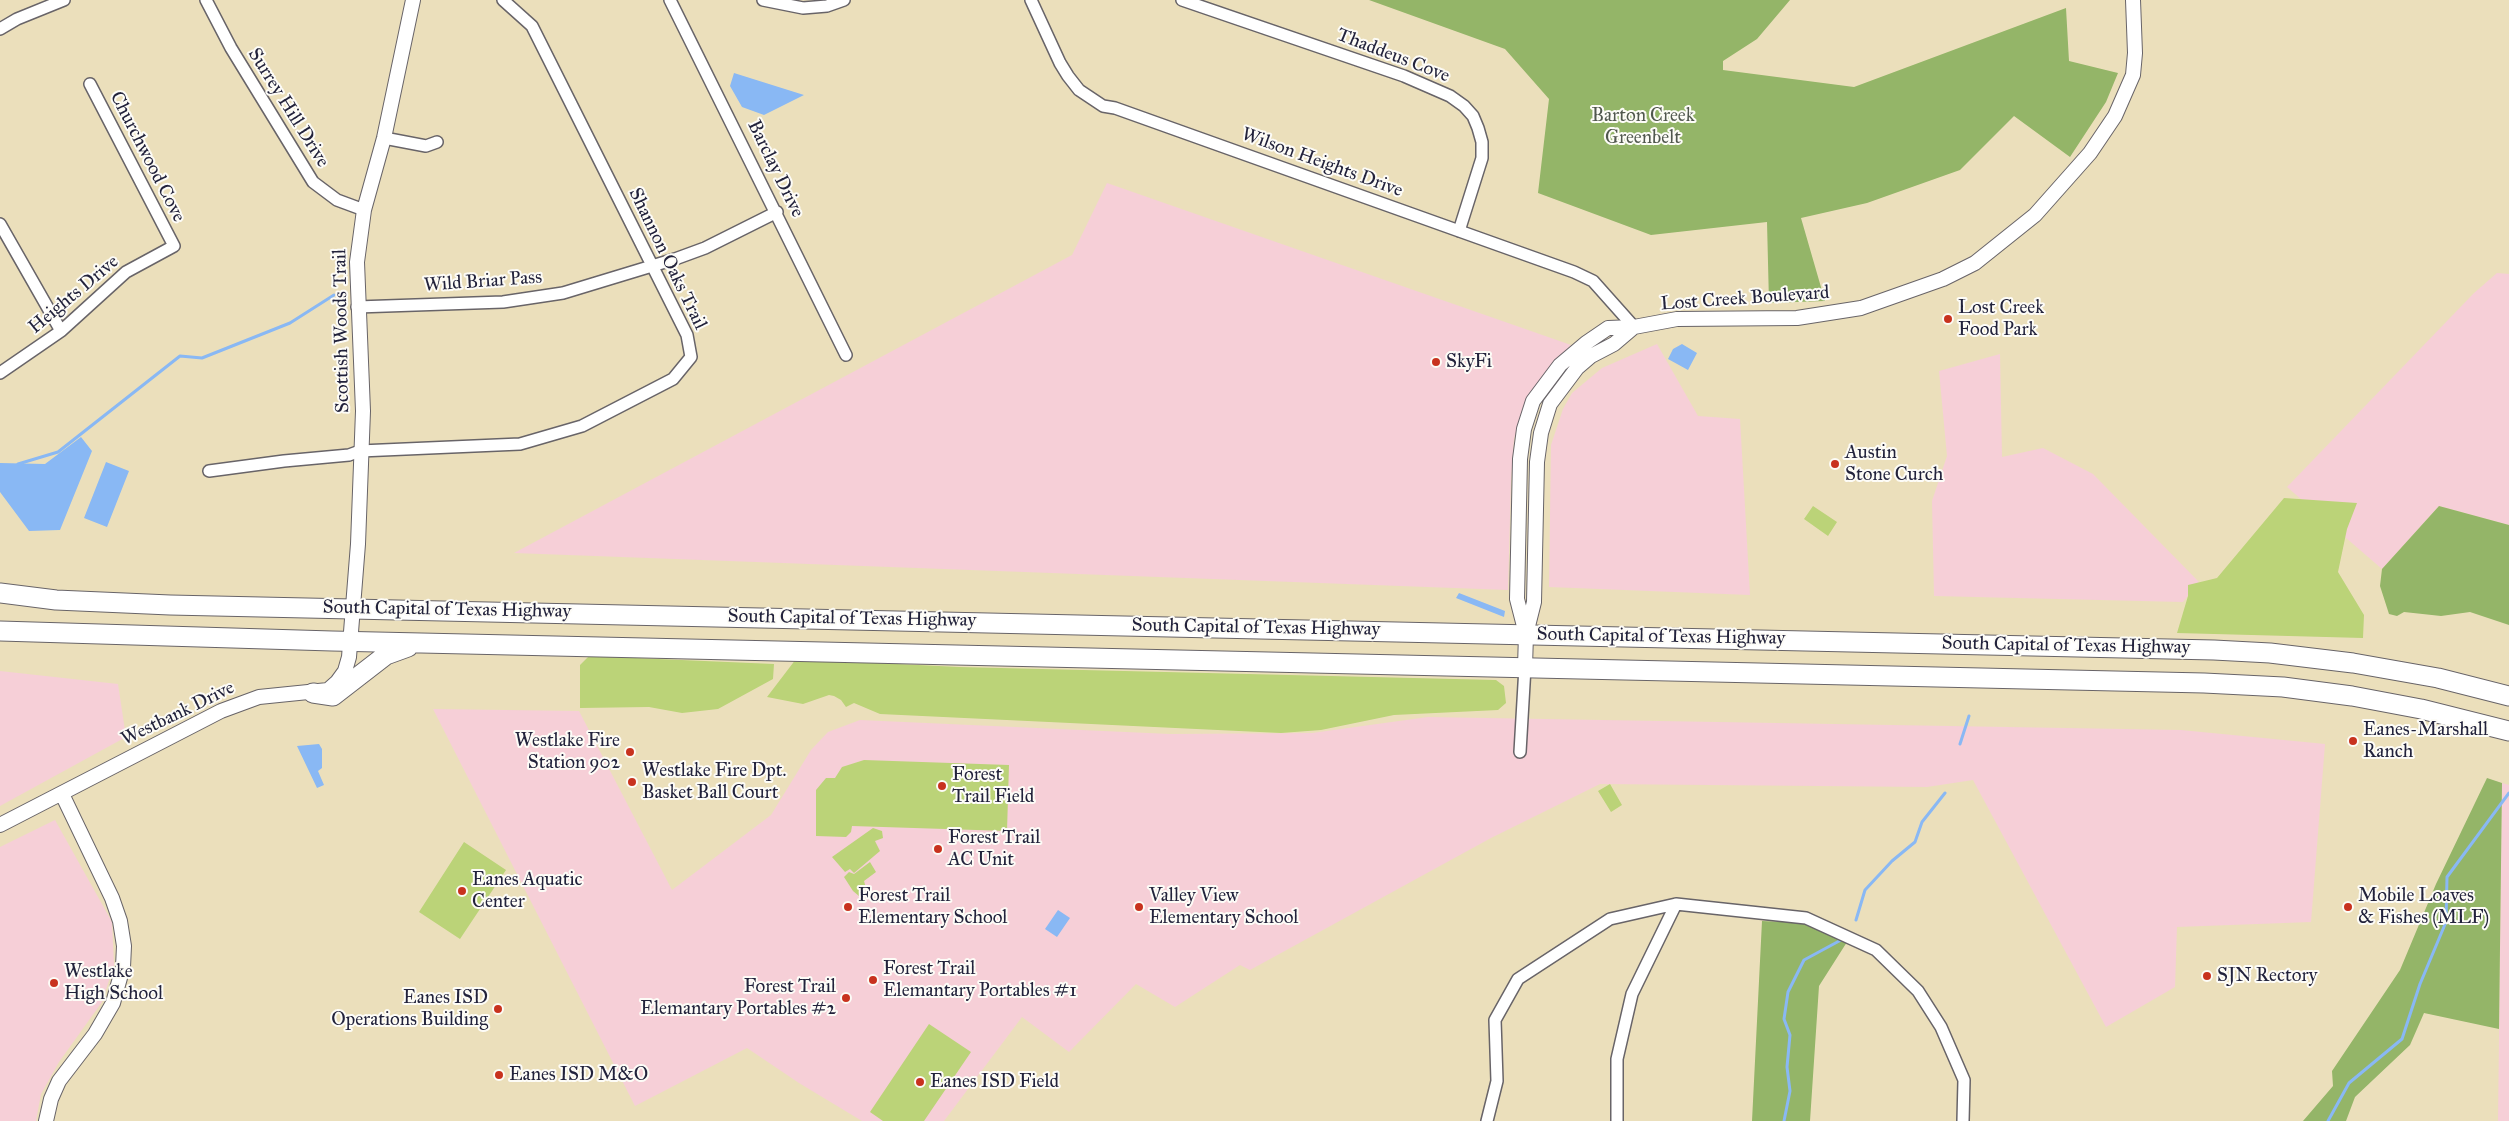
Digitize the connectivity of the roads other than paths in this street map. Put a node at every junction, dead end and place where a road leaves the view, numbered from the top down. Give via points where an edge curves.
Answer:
1 (64, 0) edge
2 (206, 0) edge
3 (413, 0) edge
4 (503, 0) edge
5 (763, 0) edge
6 (844, 0) edge
7 (1031, 0) edge
8 (1182, 0) edge
9 (2133, 0) edge
10 (672, 1) edge
11 (0, 29) edge
12 (90, 84) dead end
13 (384, 138) junction
14 (437, 142) dead end
15 (364, 210) junction
16 (777, 212) junction
17 (0, 224) edge
18 (1459, 231) junction
19 (174, 246) joint
20 (653, 267) junction
21 (357, 307) junction
22 (1634, 327) junction
23 (61, 331) junction
24 (846, 355) dead end
25 (0, 374) edge
26 (360, 451) junction
27 (210, 471) dead end
28 (0, 593) edge
29 (353, 608) junction
30 (0, 631) edge
31 (1526, 634) junction
32 (351, 641) junction
33 (420, 642) junction
34 (1525, 667) junction
35 (313, 692) junction
36 (2509, 696) edge
37 (2509, 731) edge
38 (1520, 752) dead end
39 (62, 794) junction
40 (0, 825) edge
41 (1676, 904) junction
42 (46, 1121) edge
43 (1487, 1121) edge
44 (1617, 1121) edge
45 (1962, 1121) edge

1 - 11 street
2 - 15 street, Surrey Hill Drive via 230,48 313,182 337,200
3 - 13 street, Scottish Woods Trail
4 - 20 street, Shannon Oaks Trail via 532,26
5 - 6 street via 803,8 827,6
7 - 18 street, Wilson Heights Drive via 1068,76 1079,90 1103,106
8 - 18 street, Thaddeus Cove via 1404,76 1450,96 1464,106 1478,128 1482,158
9 - 22 street, Lost Creek Boulevard via 2133,74 2115,116 2090,153 2036,215 1975,263 1943,279 1861,308 1797,318 1677,319
10 - 16 street, Barclay Drive
12 - 19 street, Churchwood Cove
13 - 14 street via 426,146
13 - 15 street, Scottish Woods Trail
15 - 21 street, Scottish Woods Trail via 357,262
16 - 20 street, Wild Briar Pass via 705,248
16 - 24 street, Barclay Drive
17 - 23 street
18 - 22 street, Wilson Heights Drive via 1593,281
19 - 23 street, Heights Drive via 126,272
20 - 21 street, Wild Briar Pass via 563,293 503,302
20 - 26 street, Shannon Oaks Trail via 687,335 691,357 673,379 582,426 520,444
21 - 26 street, Scottish Woods Trail via 363,411
22 - 31 street, Lost Creek Boulevard via 1608,328 1586,343 1560,364 1533,401 1524,429 1518,491 1517,599
23 - 25 street, Heights Drive
26 - 27 street, Shannon Oaks Trail via 349,455
26 - 29 street, Scottish Woods Trail
28 - 29 highway, South Capital of Texas Highway via 56,600 170,605
29 - 31 highway, South Capital of Texas Highway
29 - 32 street, Westbank Drive
30 - 32 highway, South Capital of Texas Highway
31 - 34 street, Lost Creek Boulevard
31 - 36 highway, South Capital of Texas Highway via 2270,653 2387,668
32 - 33 highway, South Capital of Texas Highway
32 - 35 street, Westbank Drive via 345,671 337,682 328,690
33 - 34 highway, South Capital of Texas Highway
33 - 35 highway via 386,655 333,696
34 - 37 highway, South Capital of Texas Highway via 2248,685 2318,691 2386,702
34 - 38 street, Lost Creek Boulevard
35 - 39 street, Westbank Drive via 242,702
39 - 40 street, Westbank Drive
39 - 42 street via 112,898 124,946 123,967 113,1004 59,1082
41 - 43 street via 1610,918 1518,978 1496,1020 1497,1080
41 - 44 street via 1632,994 1617,1059
41 - 45 street via 1806,918 1876,950 1918,991 1941,1027 1964,1080

